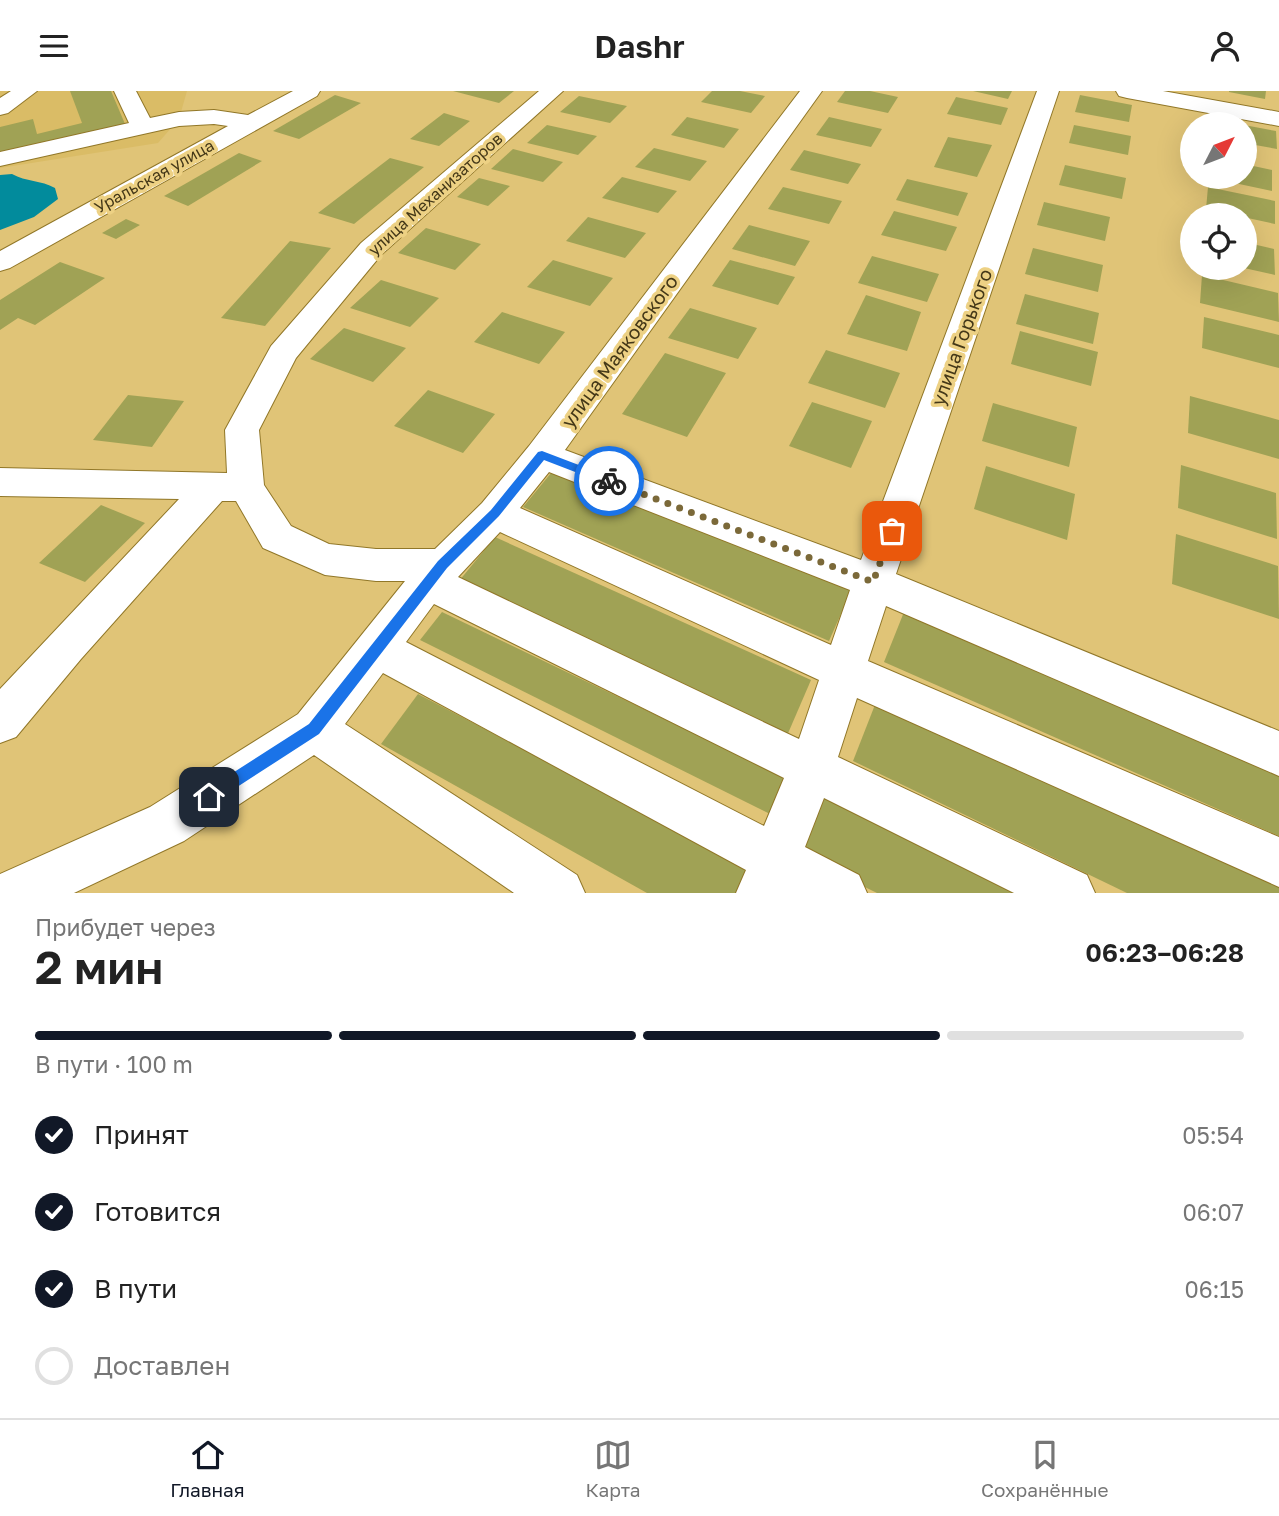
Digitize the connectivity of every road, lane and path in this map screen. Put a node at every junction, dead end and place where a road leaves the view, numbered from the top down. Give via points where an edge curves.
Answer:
1 (26, 91) edge
2 (125, 91) edge
3 (309, 91) edge
4 (552, 91) edge
5 (811, 91) edge
6 (1048, 91) edge
7 (1127, 91) edge
8 (0, 108) edge
9 (1279, 118) edge
10 (251, 123) junction
11 (143, 127) junction
12 (0, 159) edge
13 (0, 262) edge
14 (542, 455) junction
15 (0, 482) edge
16 (230, 487) junction
17 (495, 513) junction
18 (435, 574) junction
19 (873, 582) junction
20 (377, 647) junction
21 (844, 671) junction
22 (0, 722) edge
23 (314, 729) junction
24 (1279, 754) edge
25 (811, 770) junction
26 (1279, 862) edge
27 (769, 876) edge
28 (17, 893) edge
29 (559, 893) edge
30 (841, 893) edge
31 (1069, 893) edge

1 - 8 street
2 - 11 street
3 - 10 street, Уральская улица
4 - 16 street, улица Механизаторов via 371,249 282,353 242,431
5 - 14 street, улица Маяковского
6 - 19 street, улица Горького
7 - 9 street
10 - 11 street via 214,117
10 - 13 street, Уральская улица
11 - 12 street
14 - 17 street, улица Маяковского
14 - 19 street
15 - 16 street
16 - 18 street via 277,537 326,559
16 - 22 street via 66,646
17 - 18 street, улица Маяковского
17 - 21 street
18 - 20 street, улица Маяковского
18 - 25 street
19 - 21 street, улица Горького
19 - 24 street
20 - 23 street, улица Маяковского
20 - 27 street
21 - 25 street, улица Горького
21 - 26 street
23 - 28 street, улица Маяковского via 167,824
23 - 29 street
25 - 27 street, улица Горького
25 - 31 street
27 - 30 street

